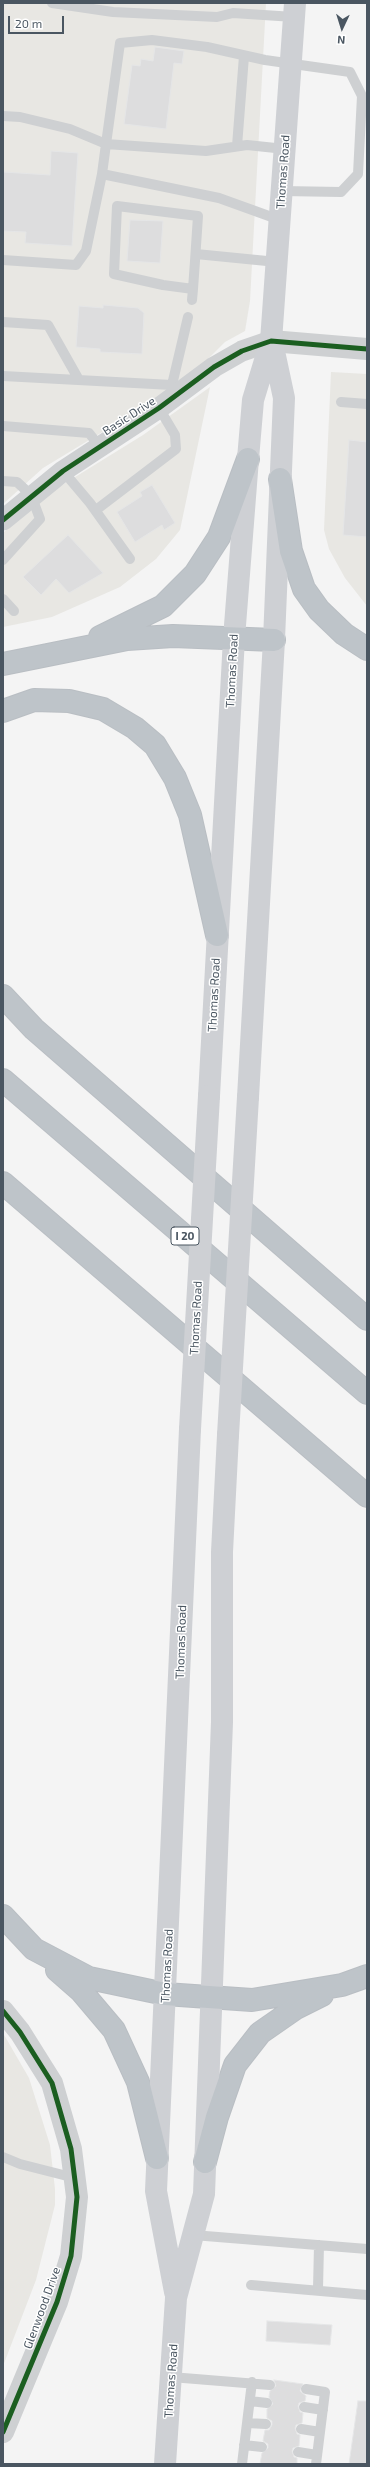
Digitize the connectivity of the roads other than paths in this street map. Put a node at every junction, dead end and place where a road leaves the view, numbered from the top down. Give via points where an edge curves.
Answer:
1 (52, 3) edge
2 (234, 8) edge
3 (295, 10) edge
4 (244, 56) junction
5 (291, 64) junction
6 (364, 96) edge
7 (3, 116) edge
8 (106, 144) junction
9 (237, 146) junction
10 (285, 149) junction
11 (102, 174) junction
12 (362, 175) edge
13 (282, 191) junction
14 (280, 220) junction
15 (196, 254) junction
16 (3, 260) edge
17 (277, 262) junction
18 (193, 289) junction
19 (192, 300) dead end
20 (188, 317) dead end
21 (3, 322) edge
22 (271, 341) junction
23 (367, 348) edge
24 (3, 376) edge
25 (79, 380) junction
26 (169, 397) junction
27 (341, 402) dead end
28 (367, 404) edge
29 (3, 426) edge
30 (100, 447) junction
31 (248, 459) junction
32 (63, 471) junction
33 (280, 479) junction
34 (3, 482) edge
35 (31, 495) junction
36 (96, 510) junction
37 (3, 520) edge
38 (130, 559) dead end
39 (3, 560) edge
40 (3, 599) edge
41 (14, 612) dead end
42 (234, 638) junction
43 (274, 640) junction
44 (77, 648) junction
45 (367, 649) edge
46 (3, 664) edge
47 (3, 710) edge
48 (218, 935) junction
49 (3, 996) edge
50 (3, 1080) edge
51 (3, 1184) edge
52 (367, 1319) edge
53 (367, 1392) edge
54 (367, 1496) edge
55 (3, 1916) edge
56 (34, 1949) junction
57 (367, 1976) edge
58 (342, 1986) junction
59 (165, 1994) junction
60 (211, 1997) junction
61 (3, 2011) edge
62 (3, 2157) edge
63 (157, 2158) junction
64 (205, 2162) junction
65 (75, 2178) junction
66 (193, 2236) junction
67 (319, 2245) junction
68 (367, 2249) edge
69 (251, 2285) dead end
70 (318, 2289) junction
71 (367, 2295) edge
72 (176, 2298) junction
73 (171, 2377) junction
74 (252, 2382) junction
75 (270, 2385) dead end
76 (306, 2389) dead end
77 (250, 2400) junction
78 (267, 2403) dead end
79 (304, 2407) dead end
80 (323, 2410) junction
81 (247, 2422) junction
82 (266, 2424) dead end
83 (301, 2429) dead end
84 (3, 2432) edge
85 (320, 2432) junction
86 (244, 2445) junction
87 (262, 2447) dead end
88 (298, 2452) dead end
89 (317, 2459) edge
90 (165, 2464) edge
91 (242, 2464) edge

1 - 2 lane via 120,13 217,17
2 - 3 lane
3 - 5 main road, Thomas Road
4 - 5 lane
4 - 8 lane via 207,47 152,40 120,43
4 - 9 lane
5 - 6 lane via 350,72
5 - 10 main road, Thomas Road
6 - 12 lane
7 - 8 lane via 20,117 70,129
8 - 9 lane via 206,151
8 - 11 lane
9 - 10 lane
10 - 13 main road, Thomas Road
11 - 14 lane via 219,198
11 - 16 lane via 86,251 76,265
12 - 13 lane via 341,192
13 - 14 main road, Thomas Road
14 - 17 main road, Thomas Road
15 - 17 lane
15 - 18 lane
15 - 18 lane via 198,216 117,206 114,274
17 - 22 main road, Thomas Road
18 - 19 lane
20 - 26 lane
21 - 25 lane via 48,325
22 - 23 street
22 - 26 street, Basic Drive via 242,351
22 - 31 main road, Thomas Road via 253,400
22 - 33 main road, Thomas Road via 284,398
24 - 25 lane
25 - 26 lane
26 - 30 street, Basic Drive
26 - 36 lane via 176,449
27 - 28 lane
29 - 30 lane via 89,433
30 - 32 street, Basic Drive
31 - 42 main road, Thomas Road
31 - 44 highway via 219,537 195,574 163,606
32 - 35 street, Basic Drive
32 - 36 lane
33 - 43 main road, Thomas Road
33 - 45 highway via 291,551 304,589 319,610 344,634
34 - 35 lane via 17,482
35 - 37 street, Basic Drive
35 - 39 lane via 40,518
36 - 38 lane
40 - 41 lane
42 - 43 highway
42 - 44 highway via 173,636 127,639
42 - 48 main road, Thomas Road
43 - 60 main road, Thomas Road, bridge via 222,1552 222,1722
44 - 46 highway
47 - 48 highway via 34,700 69,701 102,709 135,728 155,745 175,778 190,815
48 - 59 main road, Thomas Road, bridge via 190,1429
49 - 52 highway via 34,1029
50 - 53 highway, I 20
51 - 54 highway
55 - 56 highway
56 - 59 highway via 89,1978
56 - 63 highway via 81,1991 114,2030 138,2082
57 - 58 highway
58 - 60 highway via 252,2000
58 - 64 highway via 296,2008 260,2033 235,2065
59 - 60 highway
59 - 63 main road, Thomas Road
60 - 64 main road, Thomas Road
61 - 65 street, Glenwood Drive via 20,2032 52,2083 71,2149
62 - 65 lane
63 - 72 main road, Thomas Road via 156,2191
64 - 66 main road, Thomas Road via 204,2194
65 - 84 street, Glenwood Drive via 77,2197 71,2256 57,2302
66 - 67 lane
66 - 72 main road, Thomas Road
67 - 68 lane
67 - 70 lane
69 - 70 lane
70 - 71 lane
72 - 73 main road, Thomas Road
73 - 74 lane
73 - 90 main road, Thomas Road
74 - 75 lane
74 - 77 lane
76 - 80 lane via 325,2392
77 - 78 lane
77 - 81 lane
79 - 80 lane
80 - 85 lane
81 - 82 lane
81 - 86 lane
83 - 85 lane
85 - 89 lane
86 - 87 lane
86 - 91 lane
88 - 89 lane

